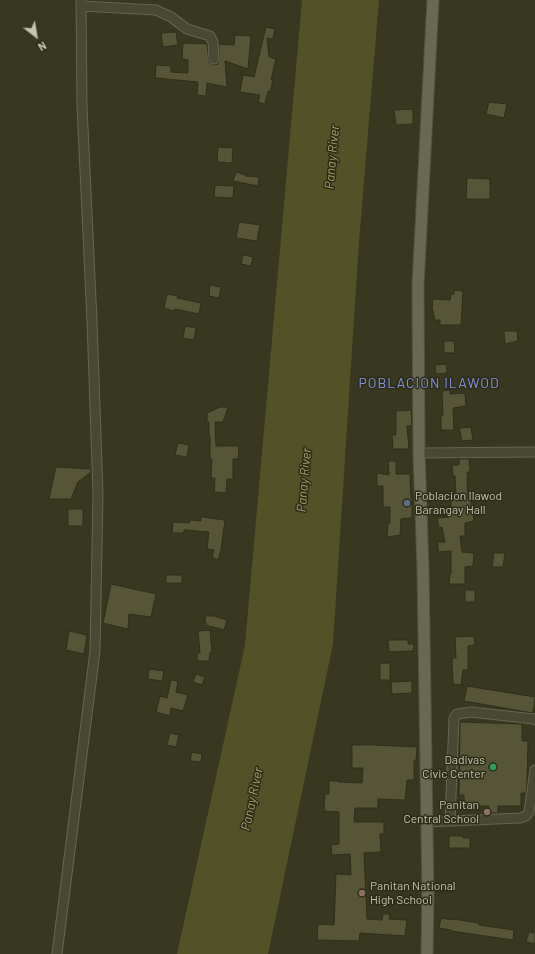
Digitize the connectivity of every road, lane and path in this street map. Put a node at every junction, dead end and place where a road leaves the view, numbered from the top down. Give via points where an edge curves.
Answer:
1 (433, 0) edge
2 (81, 3) edge
3 (214, 59) dead end
4 (535, 452) edge
5 (419, 453) junction
6 (535, 720) edge
7 (535, 770) edge
8 (450, 821) junction
9 (427, 822) junction
10 (57, 954) edge
11 (427, 954) edge

1 - 5 main road via 418,285
2 - 3 street via 156,10 187,29 210,36
2 - 10 street via 82,106 98,494 94,651
4 - 5 street
5 - 9 main road
6 - 8 street via 471,712 457,714 454,718
7 - 8 street via 529,812 526,816
8 - 9 street
9 - 11 main road

